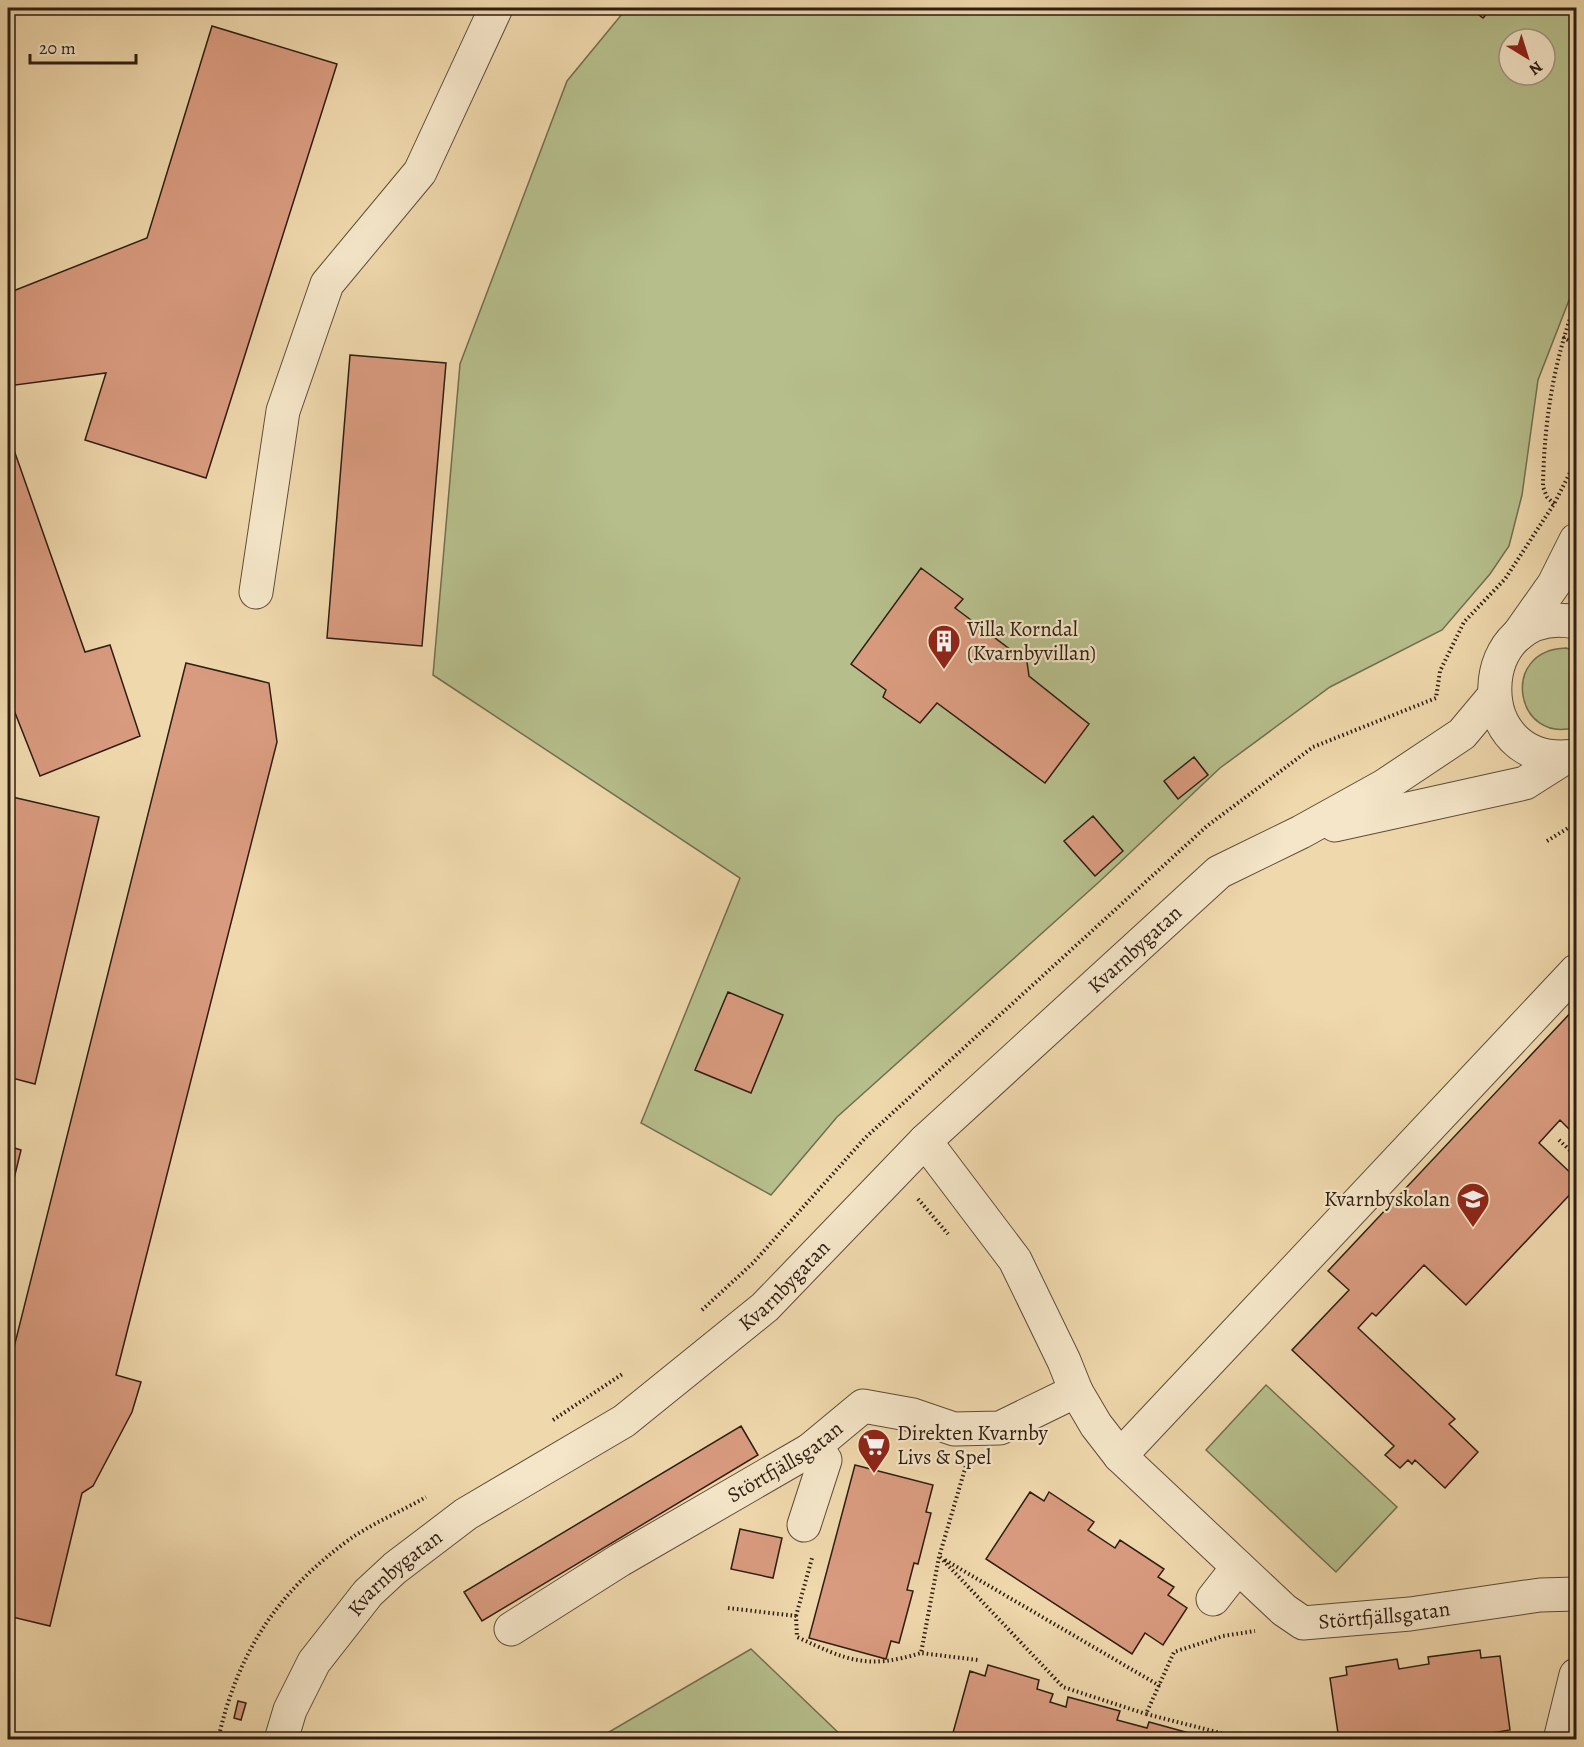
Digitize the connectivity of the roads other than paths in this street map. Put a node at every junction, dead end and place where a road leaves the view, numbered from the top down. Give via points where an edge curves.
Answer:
1 (496, 8) edge
2 (1576, 540) edge
3 (256, 592) dead end
4 (1576, 622) edge
5 (1516, 638) junction
6 (1494, 697) junction
7 (1571, 757) edge
8 (1301, 832) junction
9 (1576, 970) edge
10 (925, 1141) junction
11 (1076, 1391) junction
12 (810, 1450) junction
13 (1120, 1456) junction
14 (809, 1540) road end
15 (1238, 1567) junction
16 (1576, 1594) edge
17 (1213, 1599) dead end
18 (511, 1629) dead end
19 (1576, 1675) edge
20 (282, 1740) edge
21 (1560, 1740) edge

1 - 3 street via 420,172 327,284 283,411
2 - 5 street via 1554,584
4 - 5 street via 1540,624
5 - 6 street via 1496,669
6 - 7 street via 1499,717 1518,742 1545,755
6 - 8 street, Kvarnbygatan via 1462,734 1384,786
7 - 8 street, Kvarnbygatan via 1525,783
8 - 10 street, Kvarnbygatan via 1219,872
9 - 13 street
10 - 11 street, Störtfjällsgatan via 1015,1260
10 - 20 street, Kvarnbygatan via 765,1308 624,1421 466,1514 436,1534 375,1587 314,1662 290,1710
11 - 12 street, Störtfjällsgatan via 1000,1428 954,1429 913,1415 863,1406
11 - 13 street, Störtfjällsgatan
12 - 14 street via 825,1461
12 - 18 street, Störtfjällsgatan via 620,1560
13 - 15 street, Störtfjällsgatan
15 - 16 street, Störtfjällsgatan via 1303,1623
15 - 17 street
19 - 21 street

